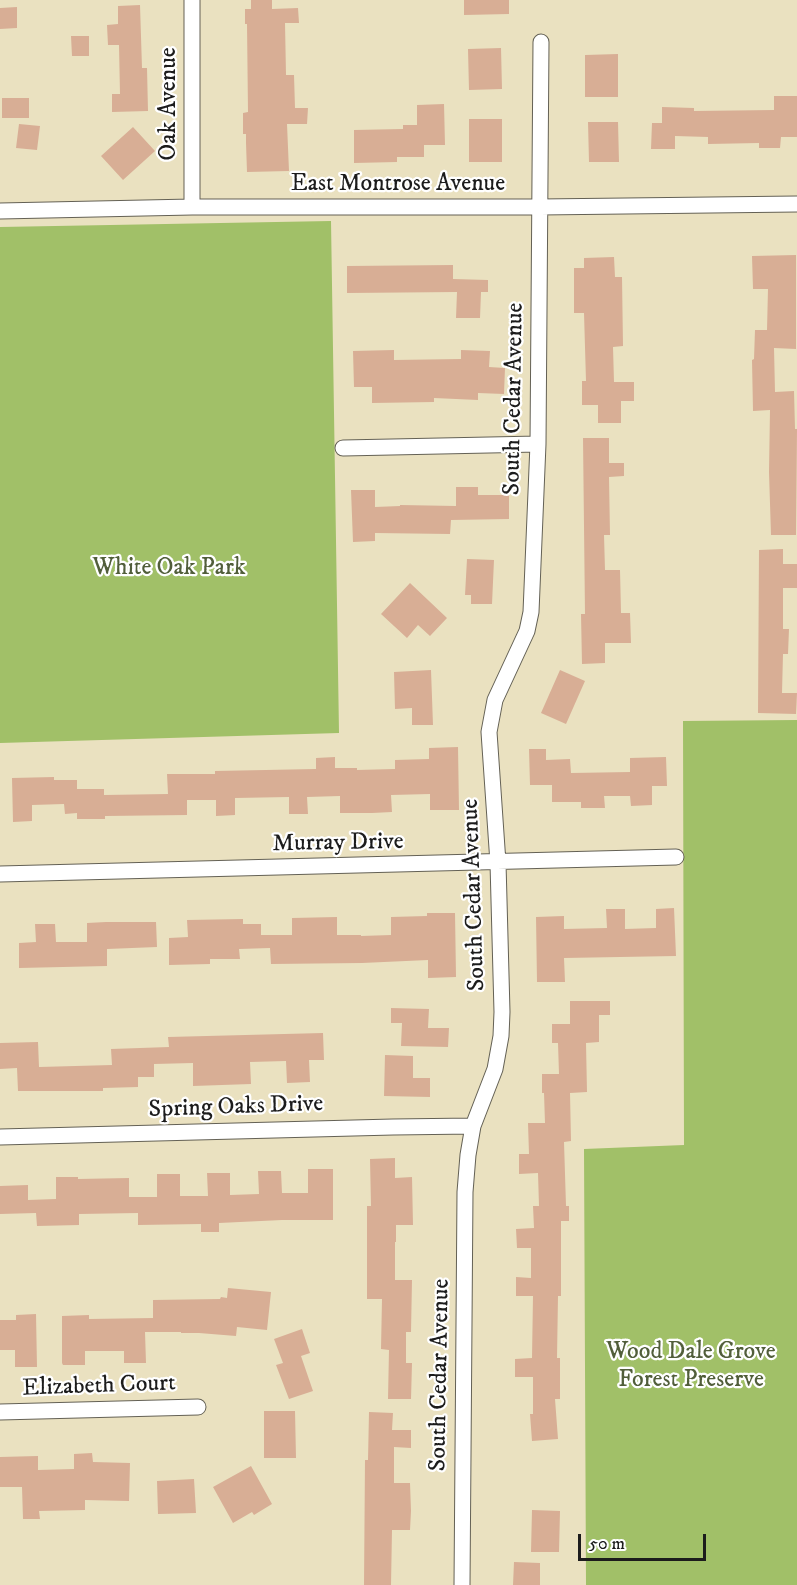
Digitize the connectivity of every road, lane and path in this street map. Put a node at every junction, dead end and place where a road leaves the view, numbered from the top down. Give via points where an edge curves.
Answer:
1 (192, 0) edge
2 (541, 42) dead end
3 (797, 204) edge
4 (192, 207) junction
5 (540, 207) junction
6 (0, 211) edge
7 (538, 444) junction
8 (343, 448) dead end
9 (676, 857) dead end
10 (498, 863) junction
11 (0, 874) edge
12 (473, 1126) junction
13 (0, 1137) edge
14 (198, 1407) dead end
15 (0, 1412) edge
16 (462, 1585) edge

1 - 4 street, Oak Avenue
2 - 5 street, South Cedar Avenue
3 - 5 street, East Montrose Avenue
4 - 5 street, East Montrose Avenue
4 - 6 street, East Montrose Avenue
5 - 7 street, South Cedar Avenue
7 - 8 street
7 - 10 street, South Cedar Avenue via 531,612 527,631 495,700 489,732
9 - 10 street, Murray Drive
10 - 11 street, Murray Drive
10 - 12 street, South Cedar Avenue via 501,1036 495,1069
12 - 13 street, Spring Oaks Drive
12 - 16 street, South Cedar Avenue via 465,1192
14 - 15 street, Elizabeth Court

